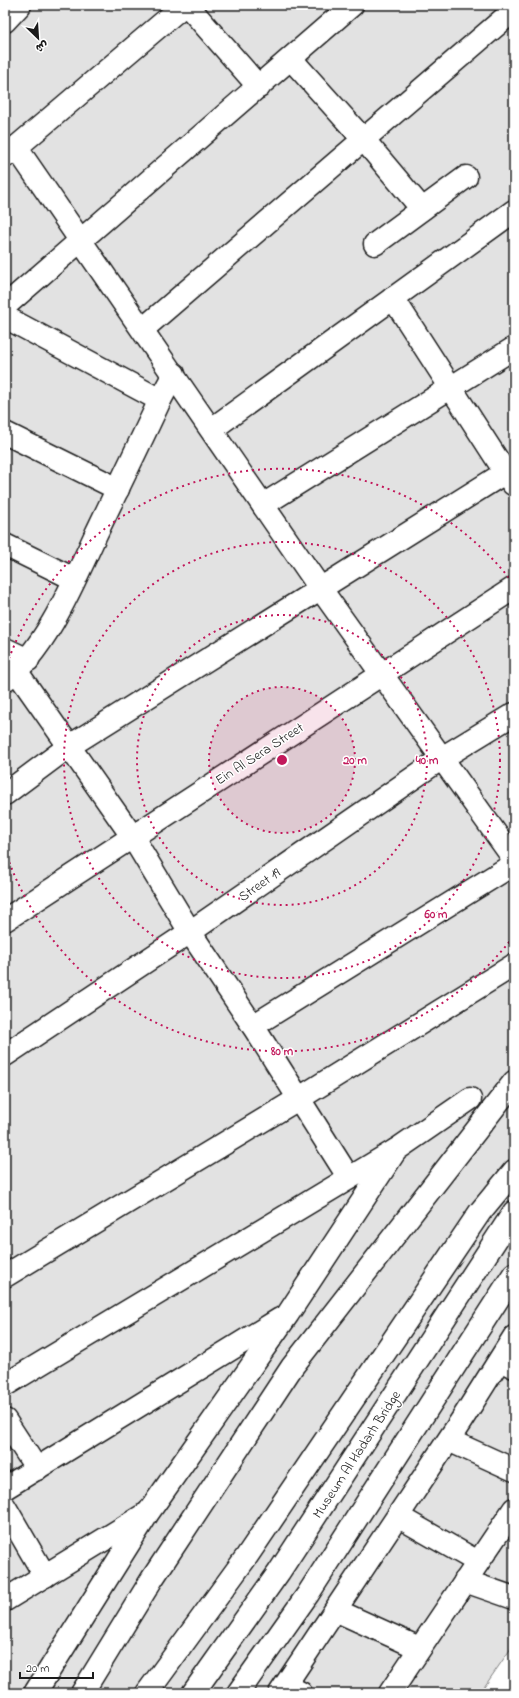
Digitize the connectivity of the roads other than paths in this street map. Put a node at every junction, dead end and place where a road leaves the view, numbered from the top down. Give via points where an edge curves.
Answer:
1 (20, 5) edge
2 (186, 5) edge
3 (352, 5) edge
4 (514, 10) edge
5 (5, 21) edge
6 (291, 59) junction
7 (259, 87) junction
8 (364, 140) junction
9 (11, 152) edge
10 (466, 177) dead end
11 (422, 209) junction
12 (514, 211) edge
13 (80, 239) junction
14 (375, 244) dead end
15 (393, 298) junction
16 (5, 306) edge
17 (5, 317) edge
18 (143, 329) junction
19 (514, 348) edge
20 (174, 374) junction
21 (452, 388) junction
22 (160, 400) junction
23 (212, 429) junction
24 (5, 433) edge
25 (511, 475) edge
26 (118, 489) junction
27 (263, 505) junction
28 (5, 544) edge
29 (74, 580) junction
30 (320, 588) junction
31 (514, 588) edge
32 (5, 649) edge
33 (17, 670) edge
34 (381, 674) junction
35 (514, 714) edge
36 (68, 747) junction
37 (442, 758) junction
38 (5, 794) edge
39 (132, 836) junction
40 (514, 859) edge
41 (514, 864) edge
42 (5, 920) edge
43 (190, 932) junction
44 (514, 965) edge
45 (253, 1026) junction
46 (5, 1055) edge
47 (514, 1082) edge
48 (298, 1099) junction
49 (470, 1100) dead end
50 (396, 1150) junction
51 (514, 1170) edge
52 (349, 1178) junction
53 (514, 1212) edge
54 (7, 1271) edge
55 (514, 1274) edge
56 (288, 1314) junction
57 (514, 1337) edge
58 (512, 1362) edge
59 (5, 1384) edge
60 (5, 1420) edge
61 (457, 1444) junction
62 (37, 1469) junction
63 (514, 1470) edge
64 (5, 1488) edge
65 (5, 1506) edge
66 (514, 1509) edge
67 (148, 1513) junction
68 (406, 1521) junction
69 (478, 1562) junction
70 (45, 1576) junction
71 (465, 1581) junction
72 (514, 1598) edge
73 (5, 1600) edge
74 (344, 1614) junction
75 (419, 1648) junction
76 (292, 1692) edge
77 (35, 1693) edge
78 (82, 1693) edge
79 (147, 1693) edge
80 (193, 1693) edge
81 (238, 1693) edge
82 (390, 1693) edge

1 - 5 main road
2 - 7 main road
2 - 9 main road
3 - 6 main road
4 - 8 main road
6 - 7 main road
6 - 8 main road
7 - 13 main road
8 - 11 main road
8 - 18 main road
9 - 13 main road
10 - 11 main road
11 - 14 main road
12 - 15 main road
13 - 16 main road
13 - 18 main road
15 - 21 main road
15 - 23 main road
17 - 22 main road
18 - 20 main road
19 - 21 main road
20 - 22 main road
20 - 23 main road
21 - 25 main road
21 - 27 main road
22 - 26 main road
23 - 27 main road
24 - 26 main road
25 - 30 main road
26 - 29 main road
27 - 30 main road
28 - 29 main road
29 - 33 main road via 45,633
30 - 34 main road
30 - 36 main road
31 - 34 main road, Ein Al Sera Street
32 - 33 main road
33 - 36 main road
34 - 37 main road
34 - 39 main road, Ein Al Sera Street
35 - 37 main road, Street 19
36 - 38 main road
36 - 39 main road
37 - 40 main road
37 - 43 main road, Street 19
39 - 42 main road, Ein Al Sera Street
39 - 43 main road
41 - 45 main road
43 - 45 main road
43 - 46 main road, Street 19
44 - 48 main road
45 - 48 main road
47 - 78 main road via 292,1366 165,1559
48 - 52 main road
48 - 54 main road
49 - 50 main road
50 - 52 main road
50 - 56 main road
51 - 79 main road via 480,1212 247,1556
52 - 59 main road
53 - 80 main road, Museum Al Hadarh Bridge via 279,1572
55 - 81 main road via 308,1594
56 - 62 main road
56 - 67 main road
57 - 76 main road
58 - 61 main road
60 - 62 main road
61 - 63 main road
61 - 68 main road
62 - 64 main road
65 - 70 main road
66 - 69 main road
67 - 70 main road
67 - 77 main road
68 - 69 main road
68 - 74 main road
69 - 71 main road
70 - 73 main road
71 - 72 main road
71 - 75 main road
74 - 75 main road
74 - 76 main road
75 - 82 main road

